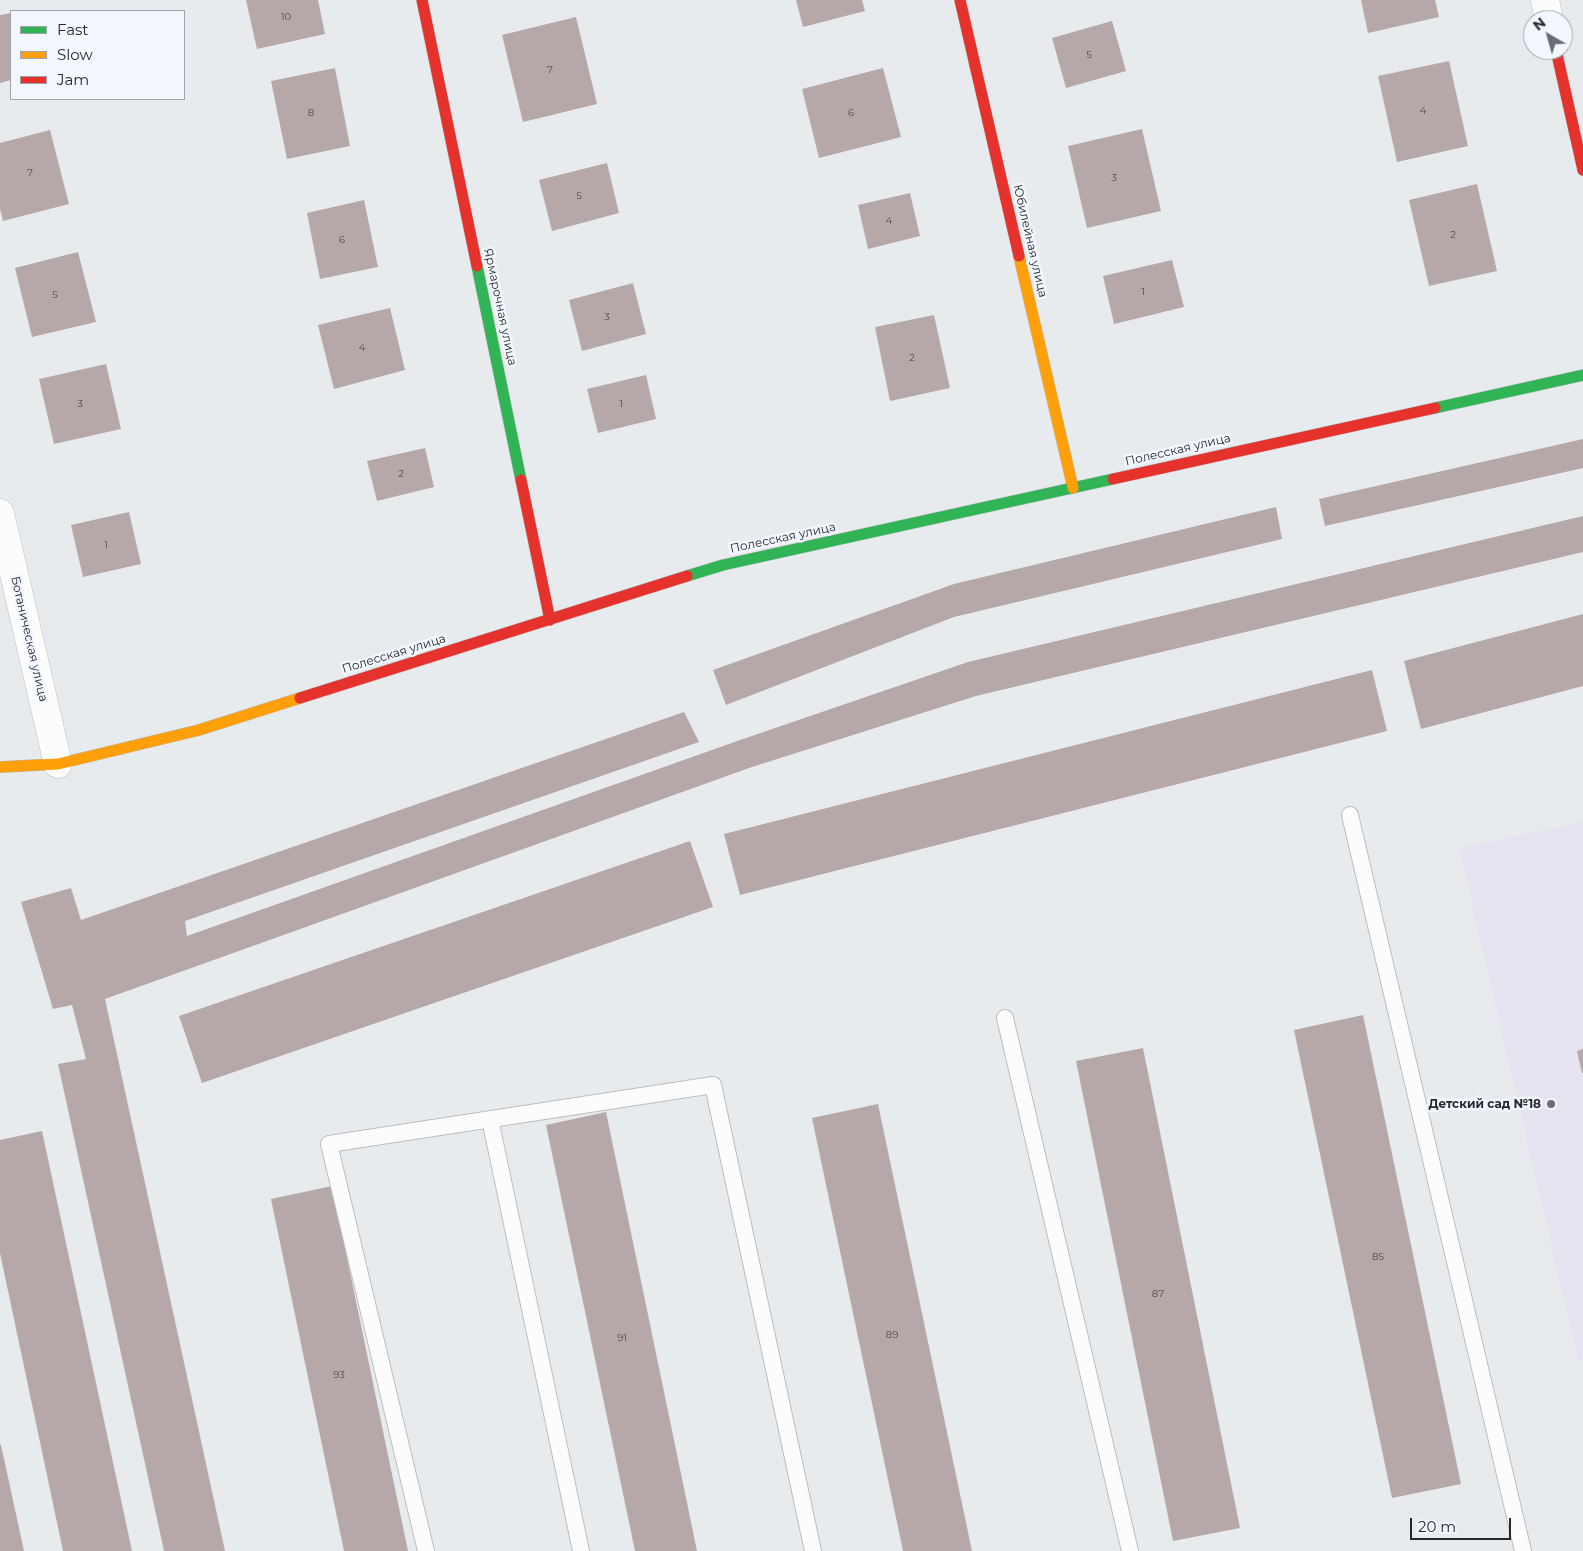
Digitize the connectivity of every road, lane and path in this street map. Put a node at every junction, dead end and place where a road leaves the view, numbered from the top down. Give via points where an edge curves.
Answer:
1 (422, 0) edge
2 (960, 0) edge
3 (1558, 60) edge
4 (1583, 170) edge
5 (1583, 375) edge
6 (1073, 488) junction
7 (0, 513) edge
8 (550, 620) junction
9 (58, 764) junction
10 (0, 767) edge
11 (1350, 815) dead end
12 (1005, 1018) dead end
13 (490, 1119) junction
14 (426, 1551) edge
15 (581, 1551) edge
16 (813, 1551) edge
17 (1130, 1551) edge
18 (1523, 1551) edge

1 - 8 street, Ярмарочная улица
2 - 6 street, Юбилейная улица
3 - 4 street
5 - 6 street, Полесская улица
6 - 8 street, Полесская улица via 723,566
7 - 9 street, Ботаническая улица
8 - 9 street, Полесская улица via 199,730
9 - 10 street, Полесская улица
11 - 18 lane
12 - 17 lane
13 - 14 lane via 329,1144
13 - 15 lane
13 - 16 lane via 713,1085

